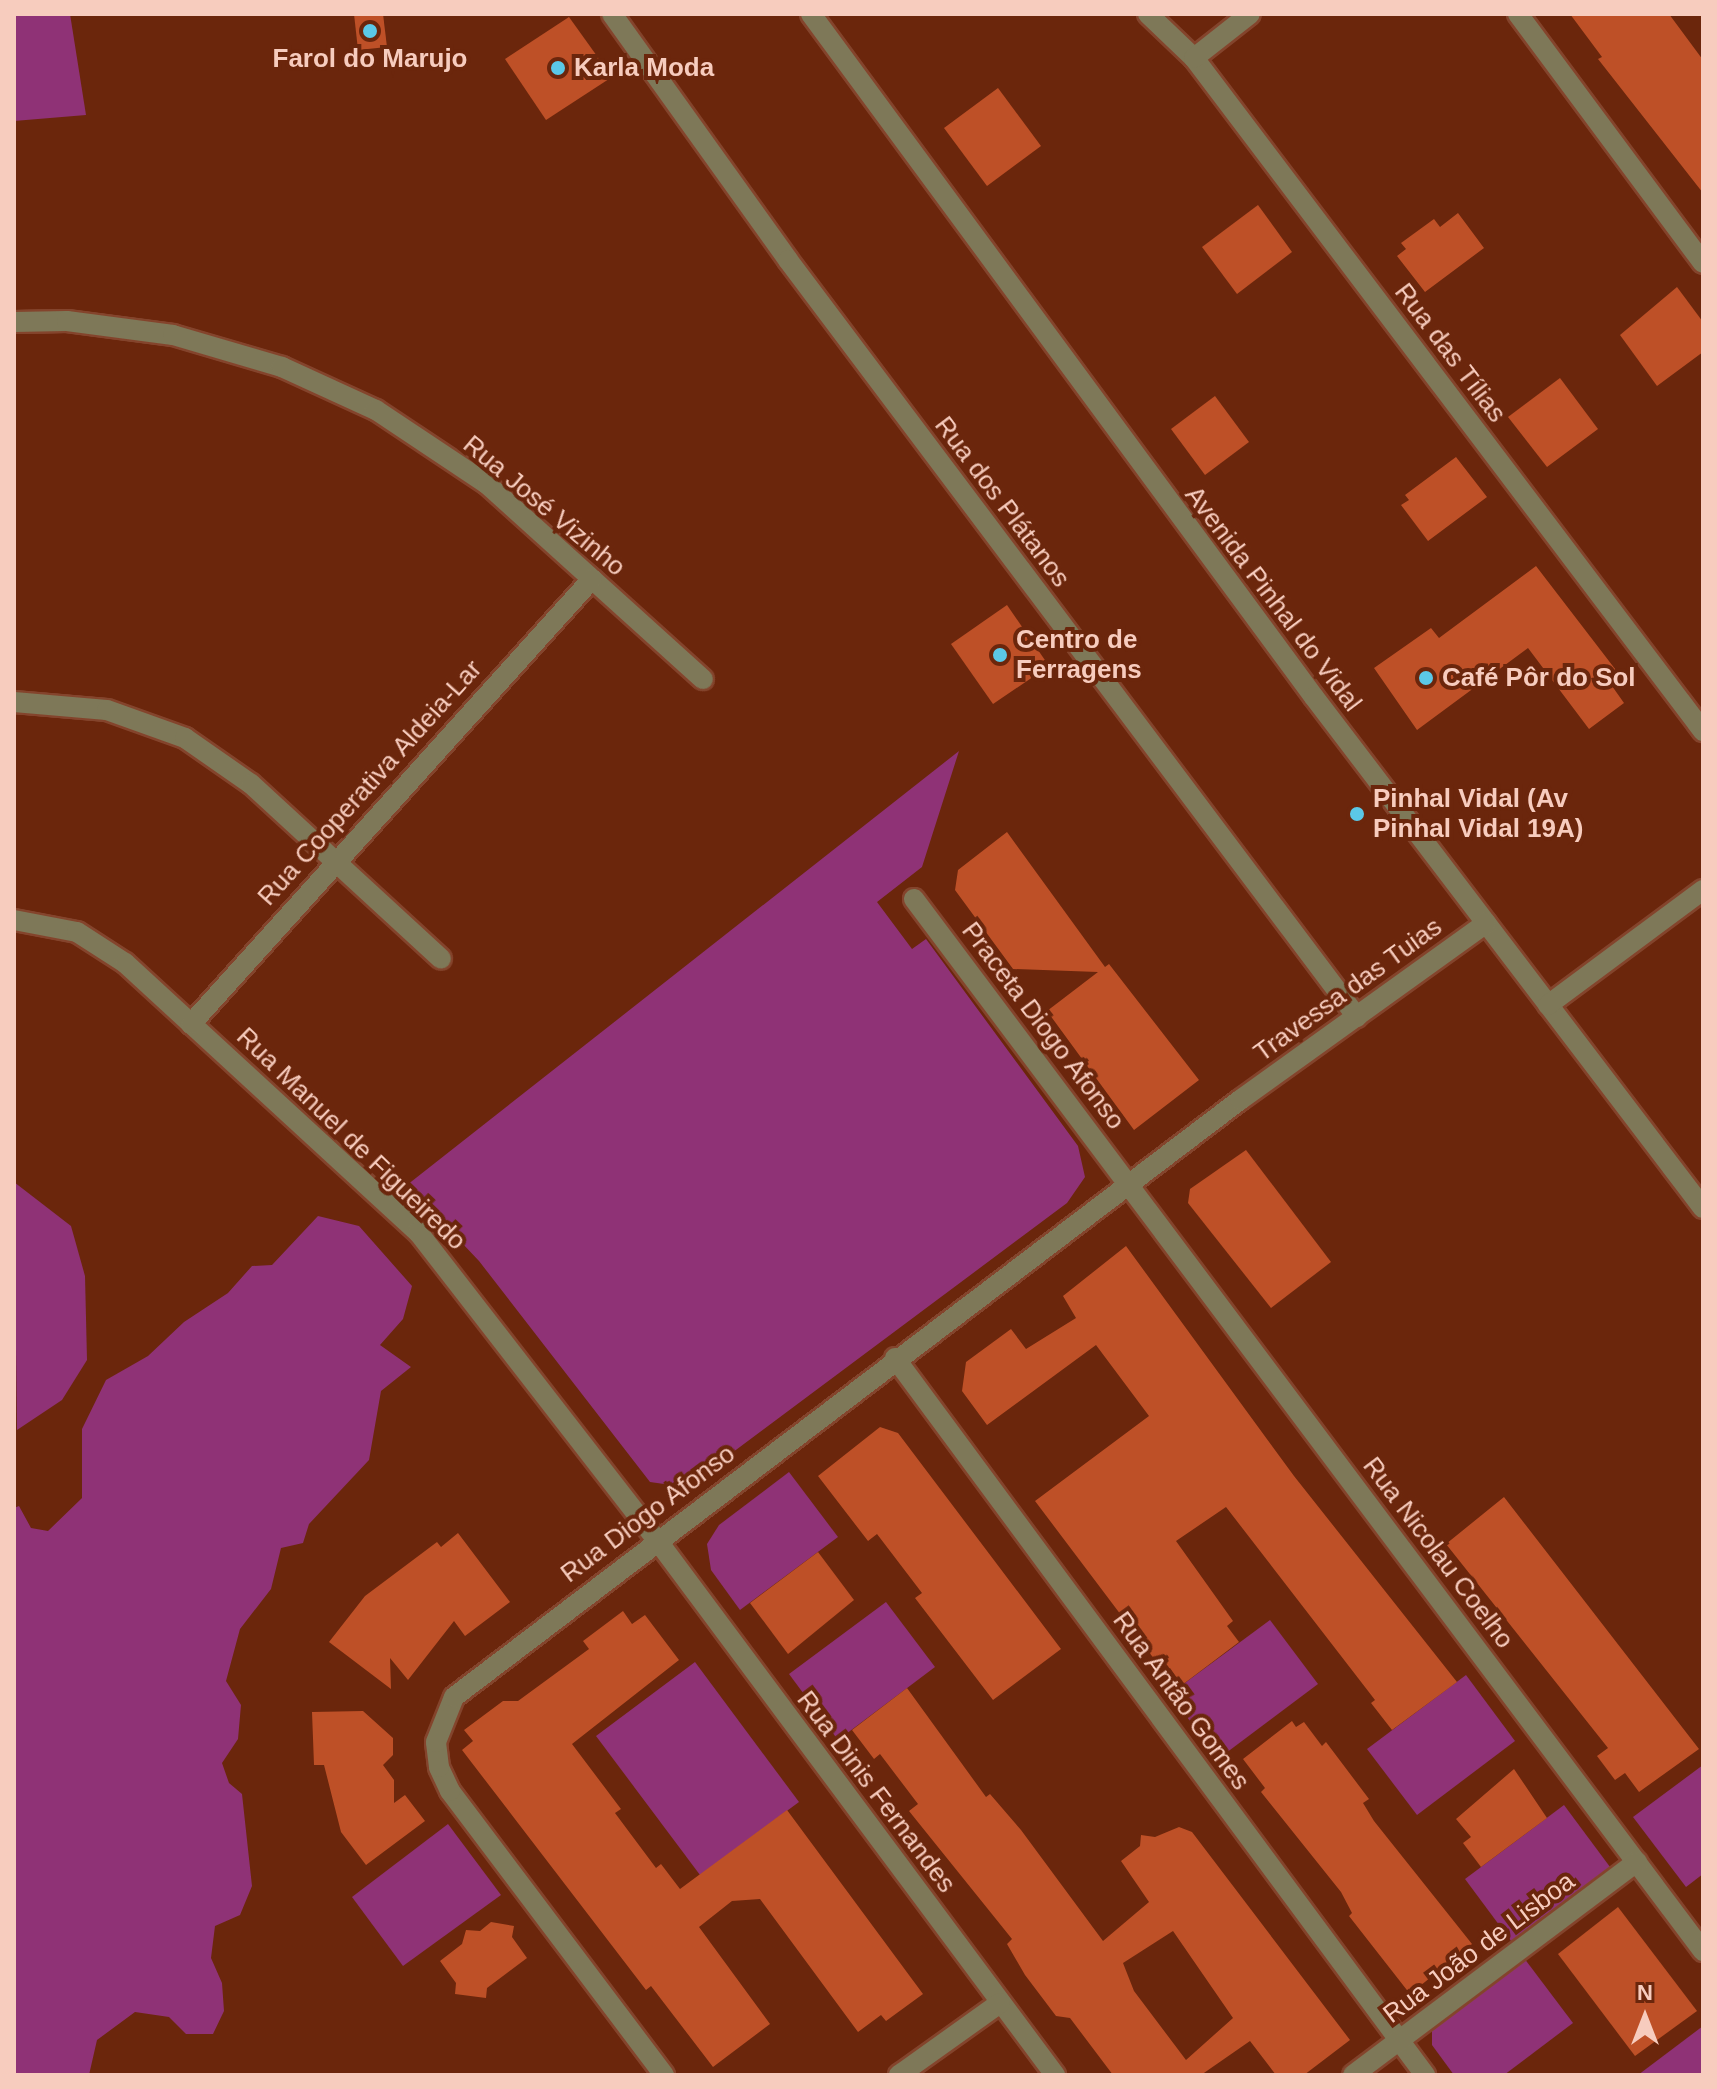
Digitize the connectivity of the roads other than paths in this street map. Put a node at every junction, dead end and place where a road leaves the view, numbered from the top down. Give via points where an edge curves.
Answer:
1 (612, 14) edge
2 (811, 14) edge
3 (1148, 14) edge
4 (1250, 14) edge
5 (1518, 14) edge
6 (1194, 58) junction
7 (1703, 263) edge
8 (14, 322) edge
9 (592, 579) junction
10 (703, 679) dead end
11 (14, 702) edge
12 (1703, 731) edge
13 (334, 859) junction
14 (1703, 890) edge
15 (914, 899) dead end
16 (14, 920) edge
17 (1486, 923) junction
18 (441, 959) dead end
19 (1548, 1005) junction
20 (1357, 1017) junction
21 (191, 1024) junction
22 (1240, 1100) joint
23 (1131, 1185) junction
24 (1703, 1208) edge
25 (895, 1358) junction
26 (657, 1540) junction
27 (1637, 1862) junction
28 (1703, 1951) edge
29 (1000, 2003) junction
30 (1399, 2040) junction
31 (664, 2075) edge
32 (899, 2075) edge
33 (1055, 2075) edge
34 (1353, 2075) edge
35 (1425, 2075) edge

1 - 20 street, Rua dos Plátanos via 788,260
2 - 17 street, Avenida Pinhal do Vidal
3 - 6 street, Rua das Tílias
4 - 6 street
5 - 7 street
6 - 12 street, Rua das Tílias
8 - 9 street, Rua José Vizinho via 80,322 173,335 282,367 338,390 390,418 487,484
9 - 10 street, Rua José Vizinho
9 - 13 street, Rua Cooperativa Aldeia-Lar
11 - 13 street via 107,710 185,738 251,784
13 - 18 street
13 - 21 street, Rua Cooperativa Aldeia-Lar
14 - 19 street
15 - 23 street, Praceta Diogo Afonso
16 - 21 street, Rua Manuel de Figueiredo via 49,923 100,945
17 - 19 street, Avenida Pinhal do Vidal
17 - 20 street, Travessa das Tuias
19 - 24 street, Avenida Pinhal do Vidal
20 - 22 street, Travessa das Tuias
21 - 26 street, Rua Manuel de Figueiredo via 418,1232
22 - 23 street, Rua Diogo Afonso
23 - 25 street, Rua Diogo Afonso
23 - 27 street, Rua Nicolau Coelho
25 - 26 street, Rua Diogo Afonso
25 - 30 street, Rua Antão Gomes
26 - 29 street, Rua Dinis Fernandes
26 - 31 street, Rua Diogo Afonso via 478,1674 454,1697 436,1742 450,1791
27 - 28 street, Rua Nicolau Coelho
27 - 30 street, Rua João de Lisboa
29 - 32 street
29 - 33 street, Rua Dinis Fernandes
30 - 34 street, Rua João de Lisboa
30 - 35 street, Rua Antão Gomes

